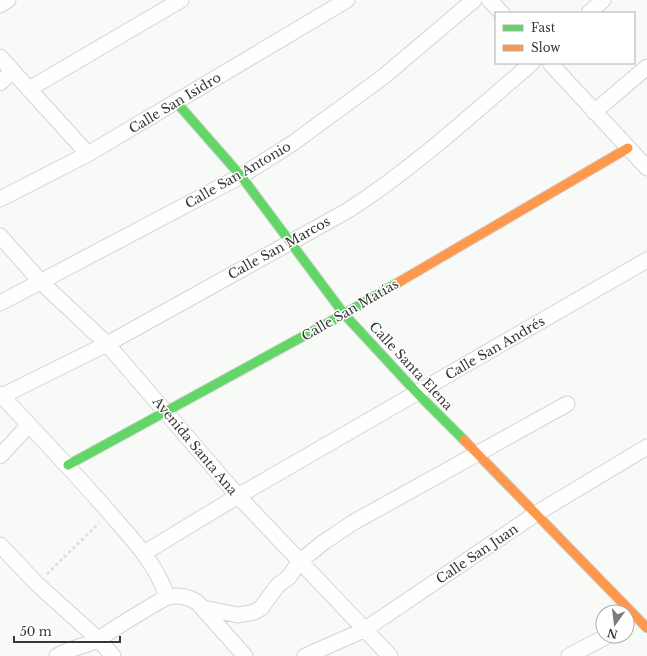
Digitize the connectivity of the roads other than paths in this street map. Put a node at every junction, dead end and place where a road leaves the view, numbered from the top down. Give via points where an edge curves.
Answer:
1 (8, 0) edge
2 (181, 0) edge
3 (347, 0) edge
4 (474, 0) edge
5 (489, 0) edge
6 (604, 0) edge
7 (0, 4) edge
8 (501, 12) edge
9 (590, 12) edge
10 (0, 57) edge
11 (531, 64) edge
12 (551, 64) edge
13 (647, 66) edge
14 (12, 71) junction
15 (0, 83) edge
16 (29, 89) junction
17 (177, 103) junction
18 (594, 112) junction
19 (628, 148) junction
20 (88, 154) junction
21 (647, 168) edge
22 (241, 176) junction
23 (0, 198) edge
24 (0, 236) edge
25 (290, 243) junction
26 (647, 260) edge
27 (41, 282) junction
28 (0, 303) edge
29 (344, 314) junction
30 (107, 344) junction
31 (417, 393) junction
32 (1, 395) edge
33 (567, 404) dead end
34 (167, 412) junction
35 (29, 425) junction
36 (647, 447) edge
37 (477, 453) junction
38 (0, 456) edge
39 (68, 465) junction
40 (238, 496) junction
41 (537, 513) junction
42 (0, 545) edge
43 (144, 553) junction
44 (299, 562) junction
45 (167, 597) junction
46 (203, 608) junction
47 (640, 622) edge
48 (364, 630) junction
49 (98, 639) junction
50 (595, 642) edge
51 (57, 656) edge
52 (113, 656) edge
53 (246, 656) edge
54 (305, 656) edge
55 (390, 656) edge
56 (569, 656) edge

1 - 7 street
2 - 16 street
3 - 17 street, Calle San Isidro
4 - 22 street, Calle San Antonio via 378,81 293,143
5 - 8 street
6 - 9 street
10 - 14 street
11 - 25 street, Calle San Marcos via 384,188
12 - 18 street
13 - 18 street
14 - 15 street
14 - 16 street
16 - 20 street
17 - 20 street, Calle San Isidro
17 - 22 street, Calle Santa Elena
18 - 19 street
19 - 21 street
19 - 29 street, Calle San Matías
20 - 23 street, Calle San Isidro
22 - 25 street, Calle Santa Elena
22 - 27 street, Calle San Antonio
24 - 27 street, Avenida Santa Ana
25 - 29 street, Calle Santa Elena
25 - 30 street, Calle San Marcos
26 - 31 street, Calle San Andrés
27 - 28 street, Calle San Antonio
27 - 30 street, Avenida Santa Ana
29 - 31 street, Calle Santa Elena
29 - 34 street, Calle San Matías
30 - 32 street, Calle San Marcos
30 - 34 street, Avenida Santa Ana
31 - 37 street, Calle Santa Elena
31 - 40 street, Calle San Andrés
32 - 35 street
33 - 37 street
34 - 39 street, Calle San Matías
34 - 40 street, Avenida Santa Ana
35 - 38 street
35 - 39 street
36 - 41 street, Calle San Juan
37 - 41 street, Calle Santa Elena
37 - 44 street via 354,522
39 - 43 street
40 - 43 street, Calle San Andrés
40 - 44 street, Avenida Santa Ana
41 - 47 street, Calle Santa Elena
41 - 48 street, Calle San Juan
42 - 49 street
43 - 45 street via 162,580
44 - 46 street via 290,577 278,585 261,608 254,612 238,615
44 - 48 street, Avenida Santa Ana
45 - 46 street via 188,597
45 - 49 street
46 - 53 street
48 - 54 street, Calle San Juan
48 - 55 street, Avenida Santa Ana
49 - 51 street via 68,649
49 - 52 street
50 - 56 street

